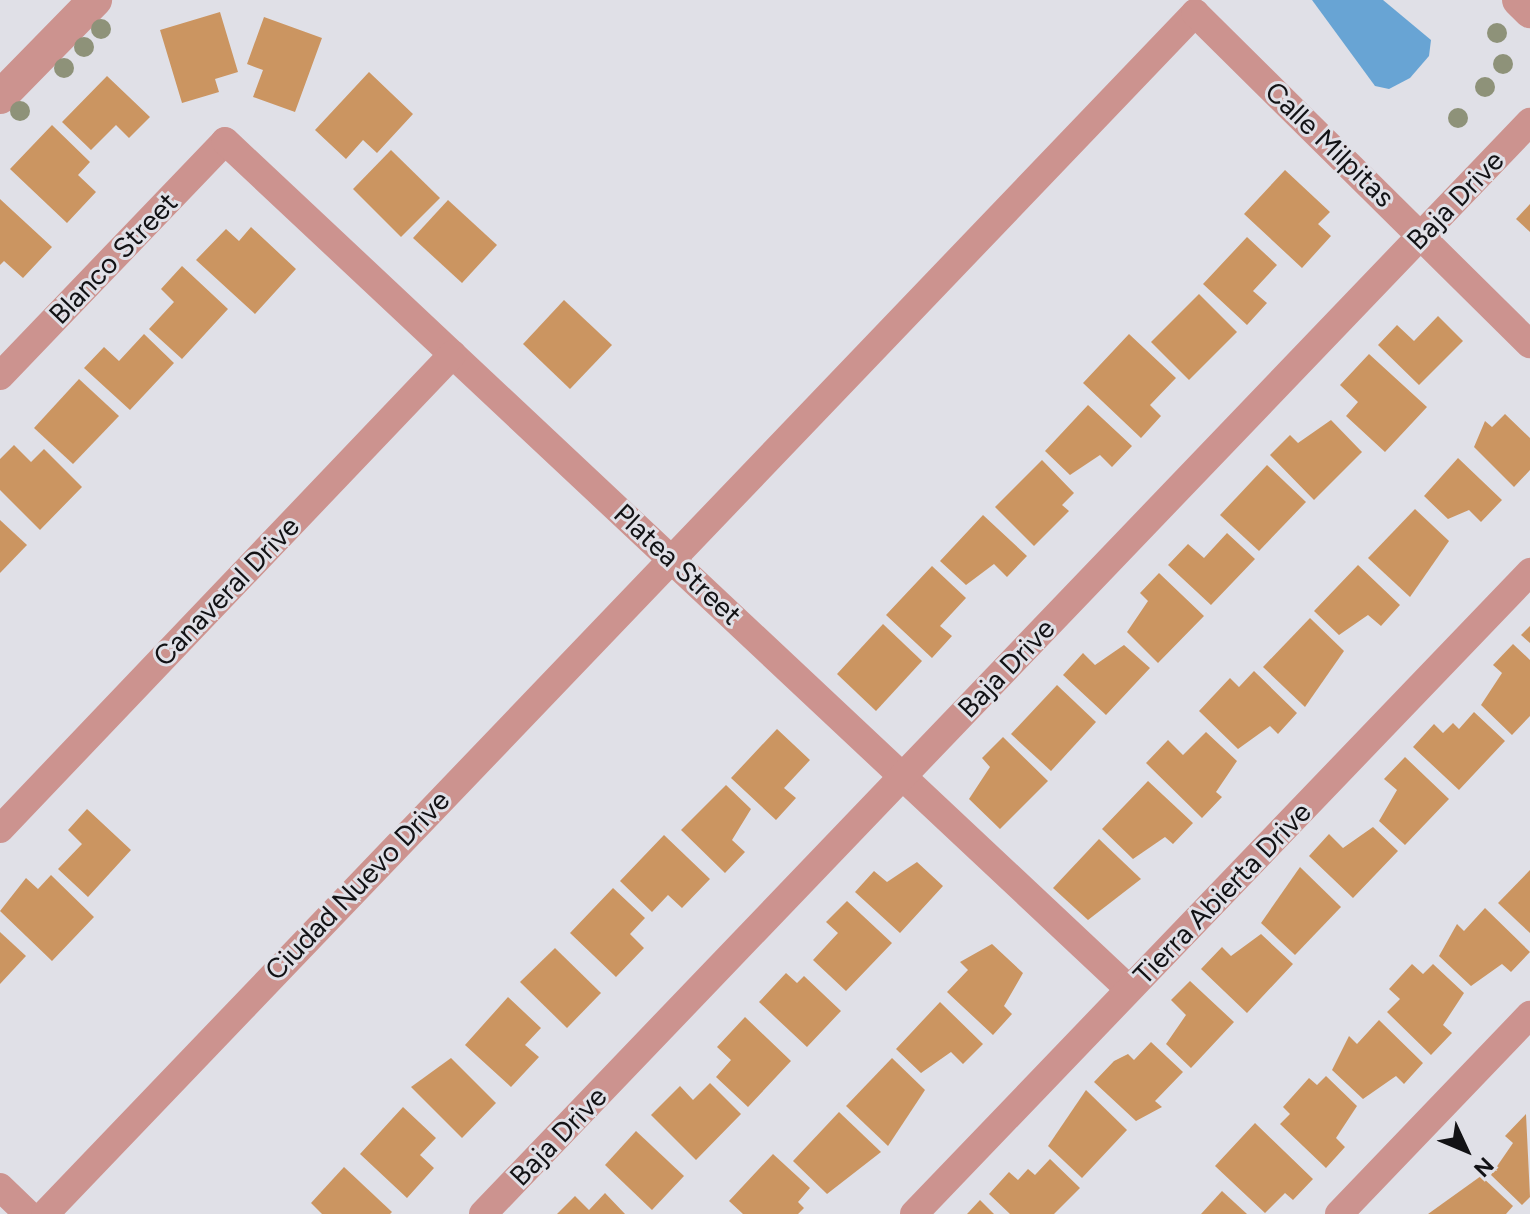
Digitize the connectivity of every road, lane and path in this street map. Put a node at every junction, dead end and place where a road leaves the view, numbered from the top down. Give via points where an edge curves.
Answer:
1 (95, 0) edge
2 (1519, 0) edge
3 (1530, 11) edge
4 (1195, 13) joint
5 (0, 97) edge
6 (1530, 122) edge
7 (225, 141) joint
8 (1422, 234) junction
9 (1530, 344) edge
10 (453, 354) junction
11 (0, 376) edge
12 (670, 556) junction
13 (1530, 572) edge
14 (904, 774) junction
15 (0, 829) edge
16 (1129, 989) junction
17 (1530, 1015) edge
18 (0, 1187) edge
19 (28, 1214) edge
20 (45, 1214) edge
21 (483, 1214) edge
22 (914, 1214) edge
23 (1339, 1214) edge

1 - 5 street
2 - 3 street
4 - 8 street, Calle Milpitas
4 - 12 street, Ciudad Nuevo Drive
6 - 8 street, Baja Drive
7 - 10 street, Platea Street
7 - 11 street, Blanco Street
8 - 9 street, Calle Milpitas
8 - 14 street, Baja Drive
10 - 12 street, Platea Street
10 - 15 street, Canaveral Drive
12 - 14 street, Platea Street
12 - 20 street, Ciudad Nuevo Drive
13 - 16 street, Tierra Abierta Drive
14 - 16 street, Platea Street
14 - 21 street, Baja Drive
16 - 22 street, Tierra Abierta Drive
17 - 23 street
18 - 19 street

